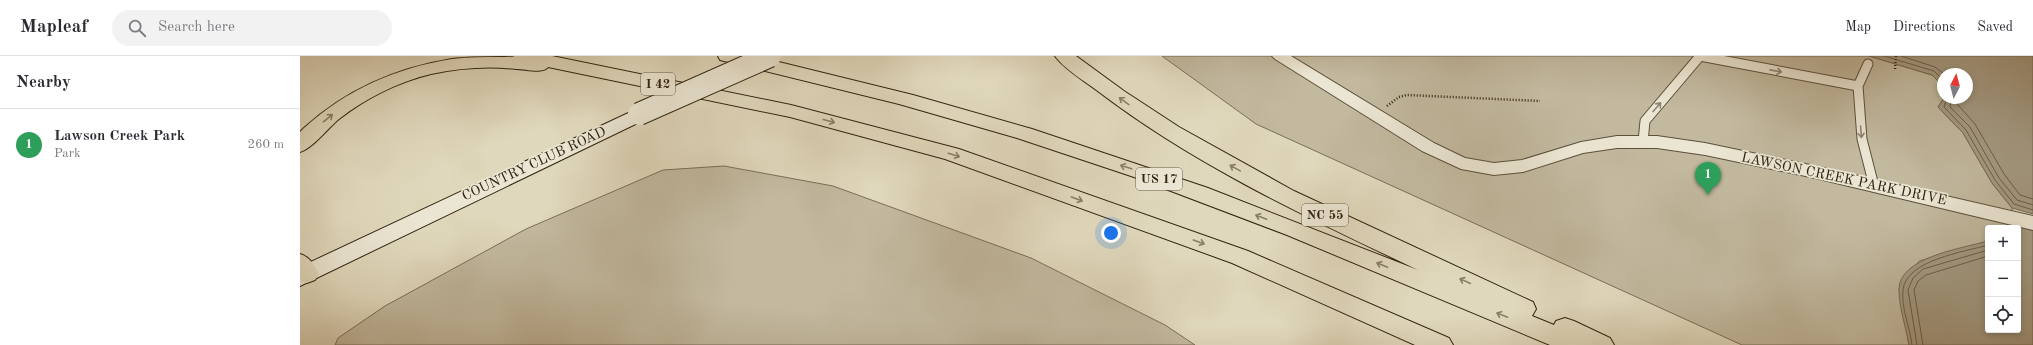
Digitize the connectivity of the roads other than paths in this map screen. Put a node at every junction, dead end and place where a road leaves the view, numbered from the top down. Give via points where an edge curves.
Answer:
1 (524, 56) edge
2 (727, 56) edge
3 (770, 56) edge
4 (1064, 56) edge
5 (1280, 56) edge
6 (1868, 64) dead end
7 (1858, 86) junction
8 (791, 111) junction
9 (1643, 142) junction
10 (300, 145) edge
11 (1874, 186) junction
12 (2033, 223) edge
13 (302, 271) edge
14 (1440, 345) edge
15 (1577, 345) edge
16 (1601, 345) edge

1 - 8 highway, I 42
15 -> 2 highway, US 17 via 1319,239 1143,173 945,110 792,70
3 - 13 main road, COUNTRY CLUB ROAD, bridge
16 -> 4 highway, NC 55 via 1266,185 1149,119
5 - 9 street, LAWSON CREEK PARK DRIVE via 1428,147 1461,163 1494,169 1523,166 1582,148 1617,142
6 - 7 lane
9 -> 7 lane via 1645,121 1700,56
7 -> 11 lane via 1862,138
10 -> 8 highway via 340,109 382,84 431,67 482,61 581,71
8 -> 14 highway, I 42 via 952,154 1240,257
9 - 11 street, LAWSON CREEK PARK DRIVE via 1705,149
11 - 12 street, LAWSON CREEK PARK DRIVE

